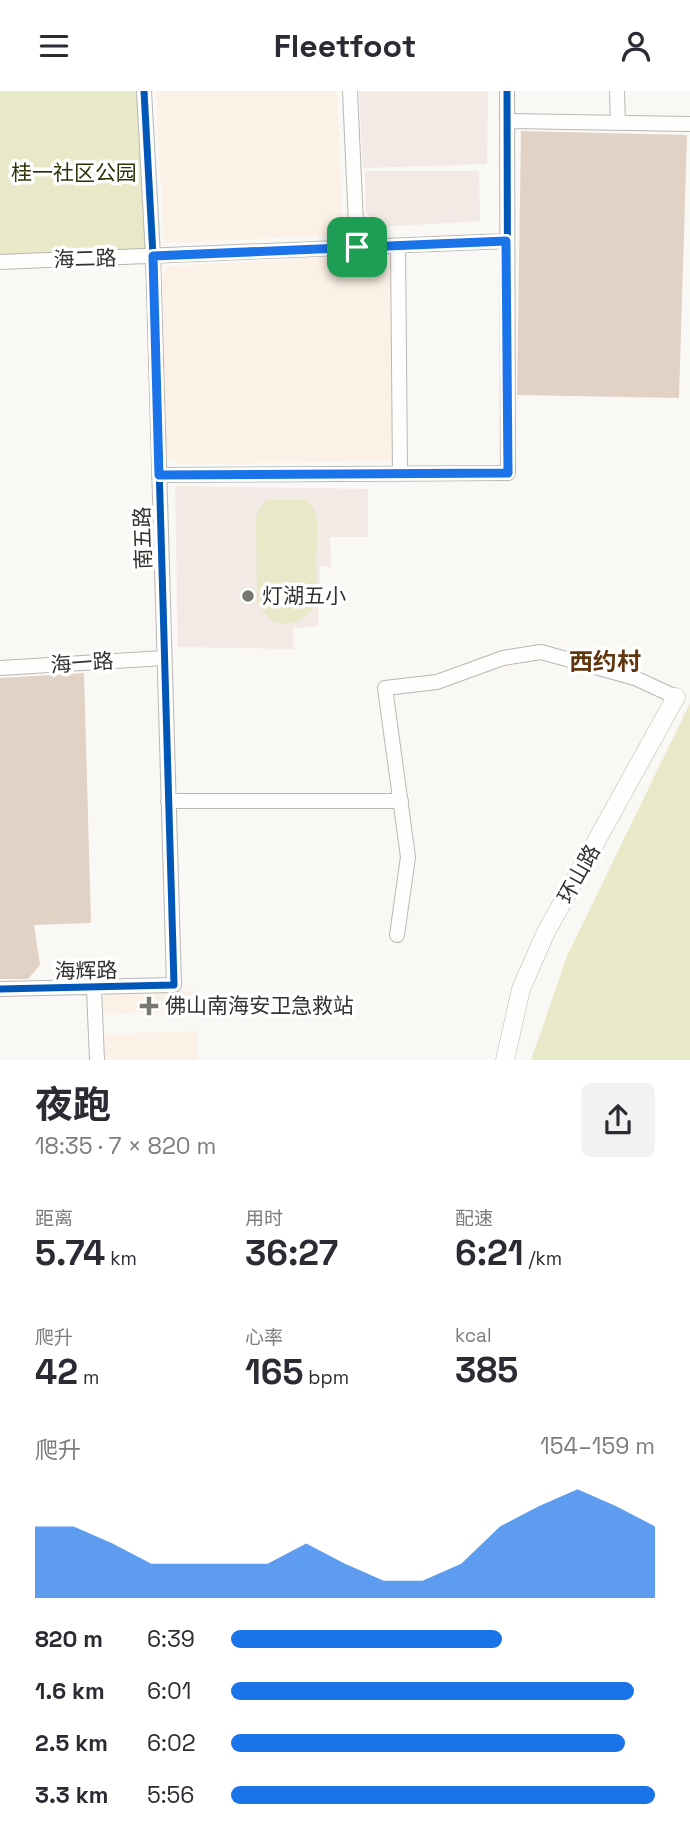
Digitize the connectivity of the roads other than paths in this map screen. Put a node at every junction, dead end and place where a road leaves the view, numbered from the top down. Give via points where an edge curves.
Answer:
1 (144, 91) edge
2 (350, 91) edge
3 (507, 91) edge
4 (617, 91) edge
5 (507, 121) junction
6 (618, 123) junction
7 (690, 124) edge
8 (506, 241) junction
9 (398, 246) junction
10 (357, 247) junction
11 (153, 256) junction
12 (0, 262) edge
13 (400, 473) junction
14 (159, 475) junction
15 (164, 658) junction
16 (0, 668) edge
17 (676, 697) joint
18 (169, 801) junction
19 (401, 801) junction
20 (397, 935) dead end
21 (174, 985) joint
22 (0, 989) edge
23 (94, 989) junction
24 (97, 1060) edge
25 (505, 1060) edge

1 - 11 street, 南五路
2 - 10 street
3 - 5 street
4 - 6 street
5 - 6 street
5 - 8 street
6 - 7 street
8 - 9 street, 海二路
8 - 13 street via 508,473
9 - 10 street, 海二路
9 - 13 street
10 - 11 street, 海二路
11 - 12 street, 海二路
11 - 14 street, 南五路
13 - 14 street
14 - 15 street, 南五路
15 - 16 street, 海一路
15 - 18 street, 南五路
17 - 19 street via 635,678 541,652 503,659 437,682 385,688
17 - 25 main road, 环山路 via 546,932 521,989
18 - 19 street
18 - 21 street, 南五路
19 - 20 street via 408,857
21 - 23 street, 海辉路
22 - 23 street, 海辉路
23 - 24 street

